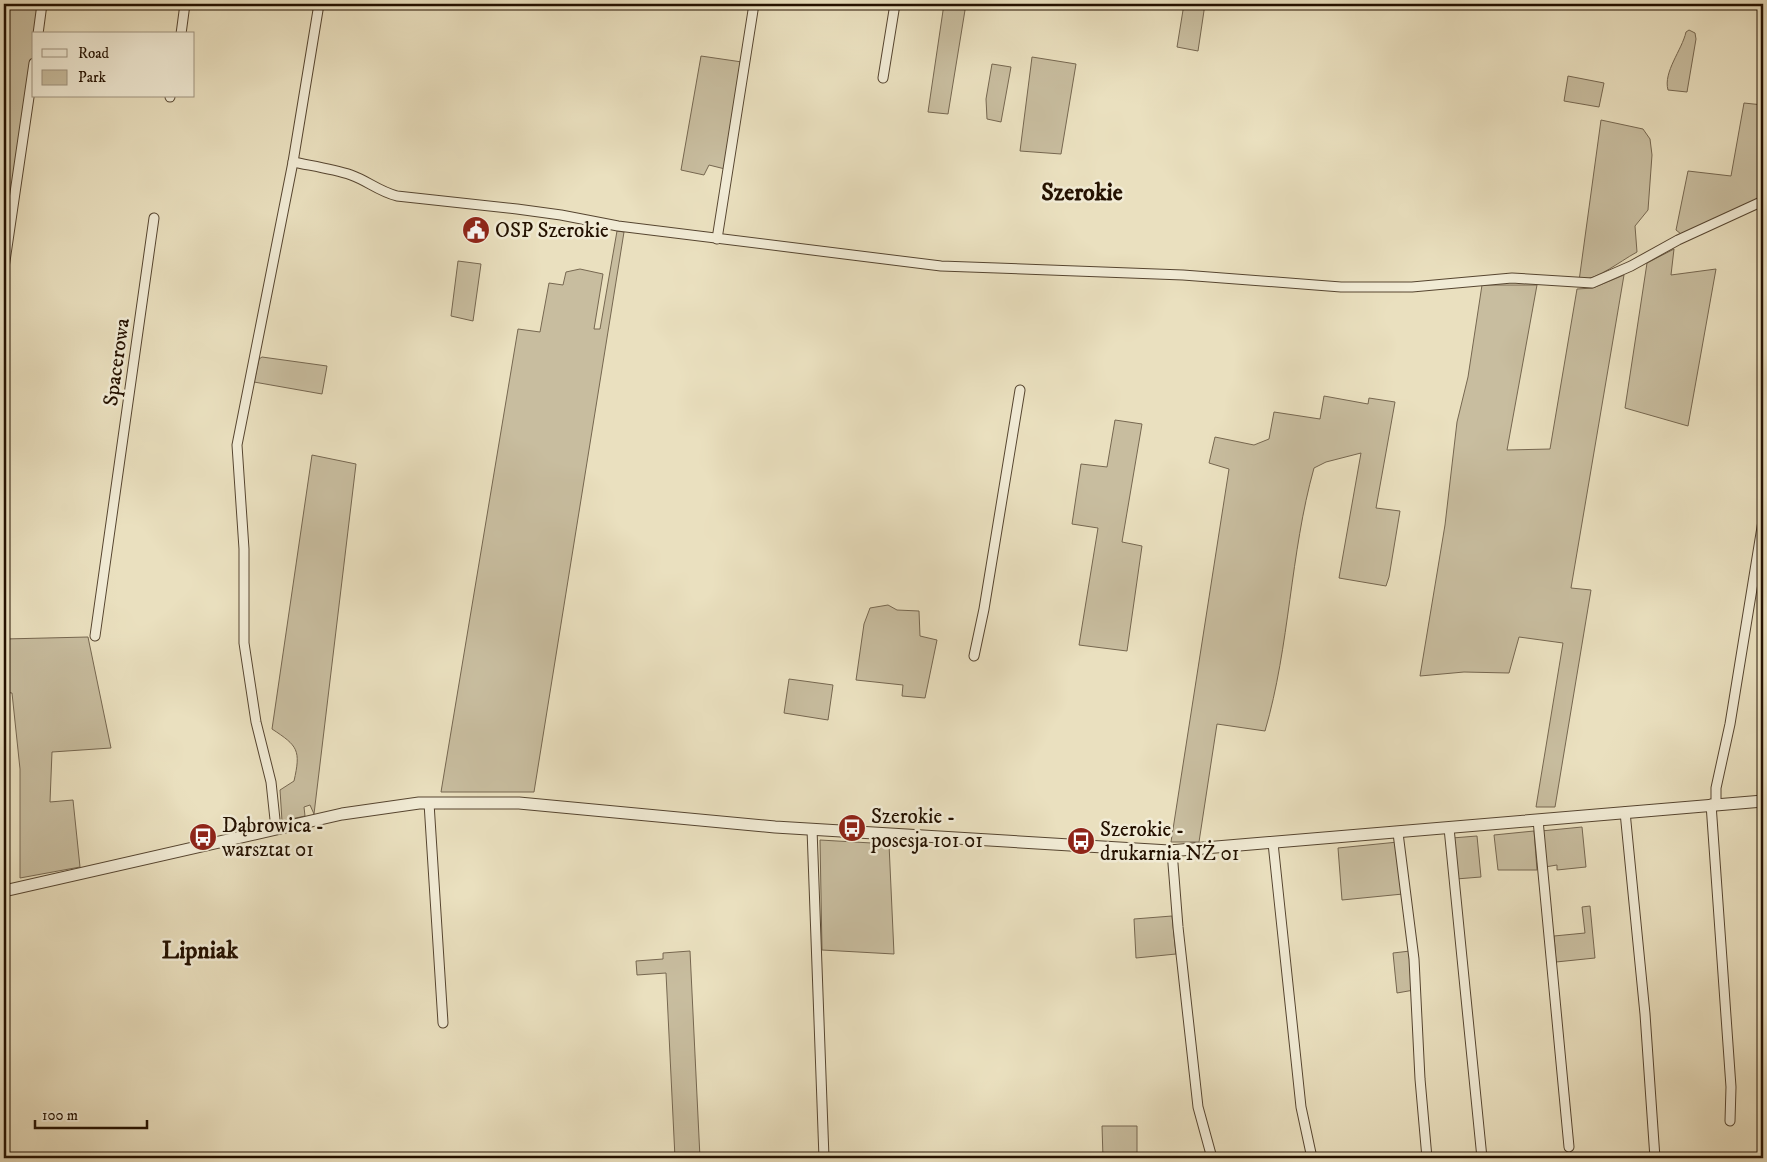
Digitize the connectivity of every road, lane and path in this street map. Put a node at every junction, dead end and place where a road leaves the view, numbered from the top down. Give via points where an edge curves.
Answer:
1 (42, 4) edge
2 (186, 4) edge
3 (319, 4) edge
4 (754, 4) edge
5 (895, 4) edge
6 (38, 32) edge
7 (181, 32) edge
8 (32, 77) edge
9 (883, 78) dead end
10 (293, 162) junction
11 (1763, 201) edge
12 (154, 218) dead end
13 (718, 239) junction
14 (4, 268) edge
15 (1020, 390) dead end
16 (1763, 521) edge
17 (95, 636) dead end
18 (974, 656) dead end
19 (1763, 800) edge
20 (429, 803) junction
21 (1714, 804) junction
22 (1625, 812) junction
23 (1538, 820) junction
24 (1449, 828) junction
25 (276, 829) junction
26 (812, 830) junction
27 (1398, 833) junction
28 (1273, 843) junction
29 (1172, 851) junction
30 (4, 892) edge
31 (442, 1023) dead end
32 (1730, 1120) dead end
33 (1569, 1147) dead end
34 (824, 1158) edge
35 (1212, 1158) edge
36 (1312, 1158) edge
37 (1428, 1158) edge
38 (1482, 1158) edge
39 (1655, 1158) edge

1 - 6 street
2 - 7 street
3 - 10 street
4 - 13 street
5 - 9 street
8 - 14 street
10 - 13 street via 348,174 377,190 397,196 560,214 618,226
10 - 25 street via 236,451 244,549 244,643 256,722 271,782
11 - 13 street via 1678,240 1632,266 1587,284 1512,278 1412,287 1333,286 1183,275 970,268
12 - 17 street, Spacerowa
15 - 18 street
16 - 21 street
19 - 21 street
20 - 25 street via 367,809
20 - 26 street via 543,804
20 - 31 street
21 - 22 street
21 - 32 street via 1731,1088
22 - 23 street
22 - 39 street
23 - 24 street
23 - 33 street
24 - 27 street
24 - 38 street
25 - 30 street
26 - 29 street
26 - 34 street
27 - 28 street
27 - 37 street via 1414,959
28 - 29 street
28 - 36 street via 1301,1107
29 - 35 street via 1198,1107

